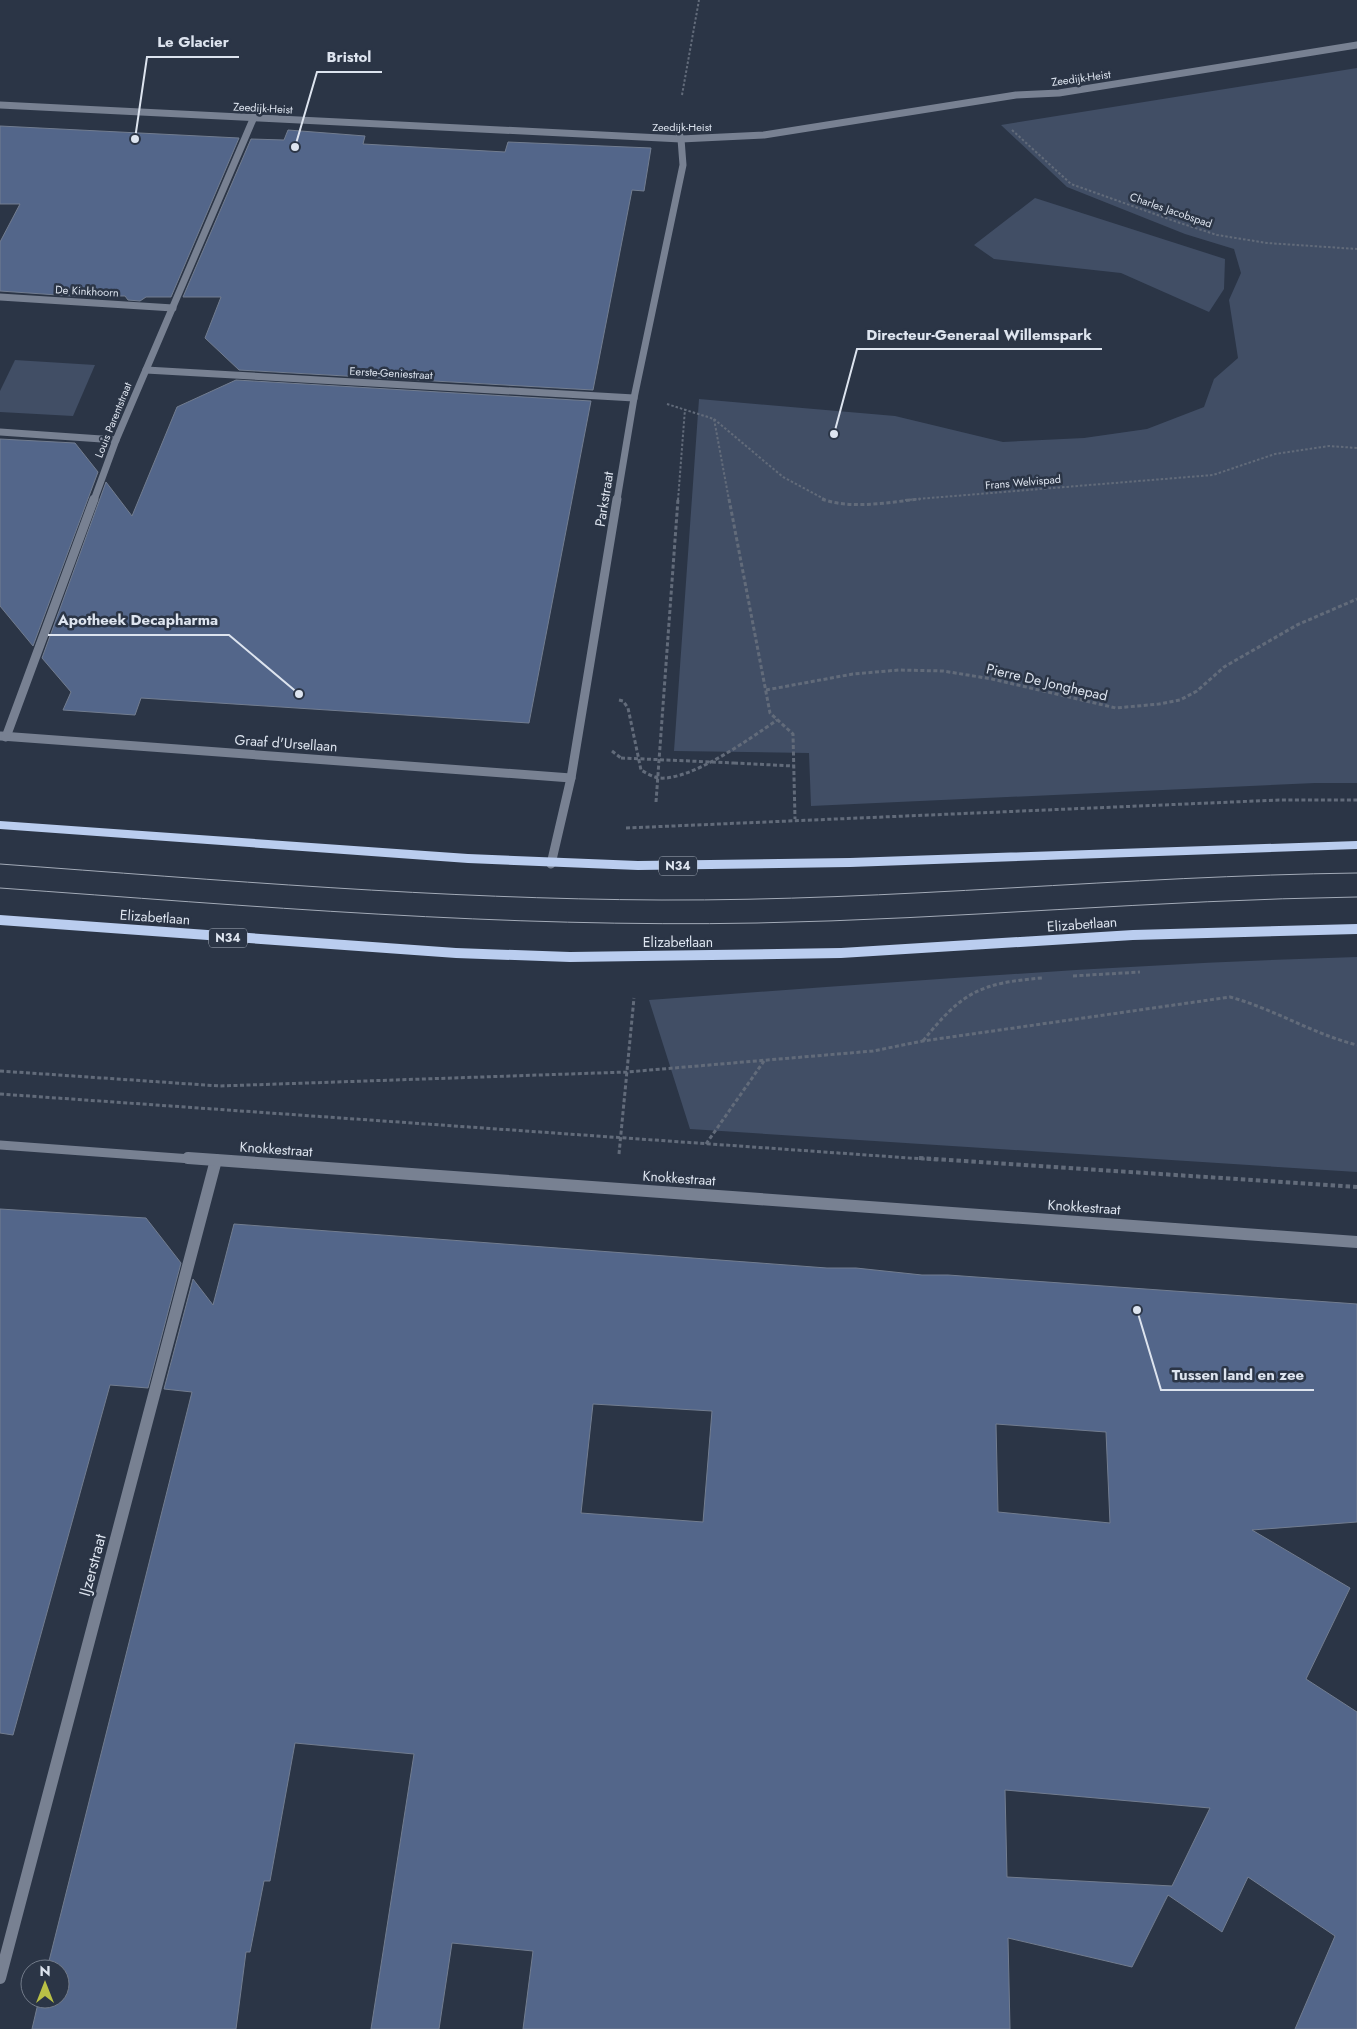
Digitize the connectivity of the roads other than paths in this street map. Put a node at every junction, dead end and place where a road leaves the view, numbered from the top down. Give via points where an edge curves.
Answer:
1 (1357, 45) edge
2 (0, 105) edge
3 (254, 118) junction
4 (677, 127) dead end
5 (681, 139) junction
6 (0, 297) edge
7 (173, 308) junction
8 (146, 370) junction
9 (634, 398) junction
10 (0, 432) edge
11 (116, 440) junction
12 (3, 737) edge
13 (571, 778) junction
14 (0, 826) edge
15 (1357, 845) edge
16 (551, 864) junction
17 (0, 920) edge
18 (1357, 929) edge
19 (0, 1144) edge
20 (216, 1160) junction
21 (1357, 1242) edge
22 (0, 1978) edge

1 - 5 street, Zeedijk-Heist via 1059,93 1008,96 764,135
2 - 3 street, Zeedijk-Heist
3 - 5 street, Zeedijk-Heist
3 - 7 street, Louis Parentstraat
4 - 5 street, Parkstraat
5 - 9 street, Parkstraat via 685,163 678,181
6 - 7 street, De Kinkhoorn
7 - 8 street, Louis Parentstraat
8 - 9 street, Eerste-Geniestraat
8 - 11 street, Louis Parentstraat
9 - 13 street, Parkstraat
10 - 11 street
11 - 12 street, Louis Parentstraat
12 - 13 street, Graaf d'Ursellaan
13 - 16 street, Parkstraat
14 - 16 main road, N34
15 - 16 main road, N34 via 937,861 680,866
17 - 18 main road, Elizabetlaan / N34 via 436,952 570,957 841,953 1132,935
19 - 20 street, Knokkestraat
20 - 21 street, Knokkestraat
20 - 22 street, IJzerstraat

